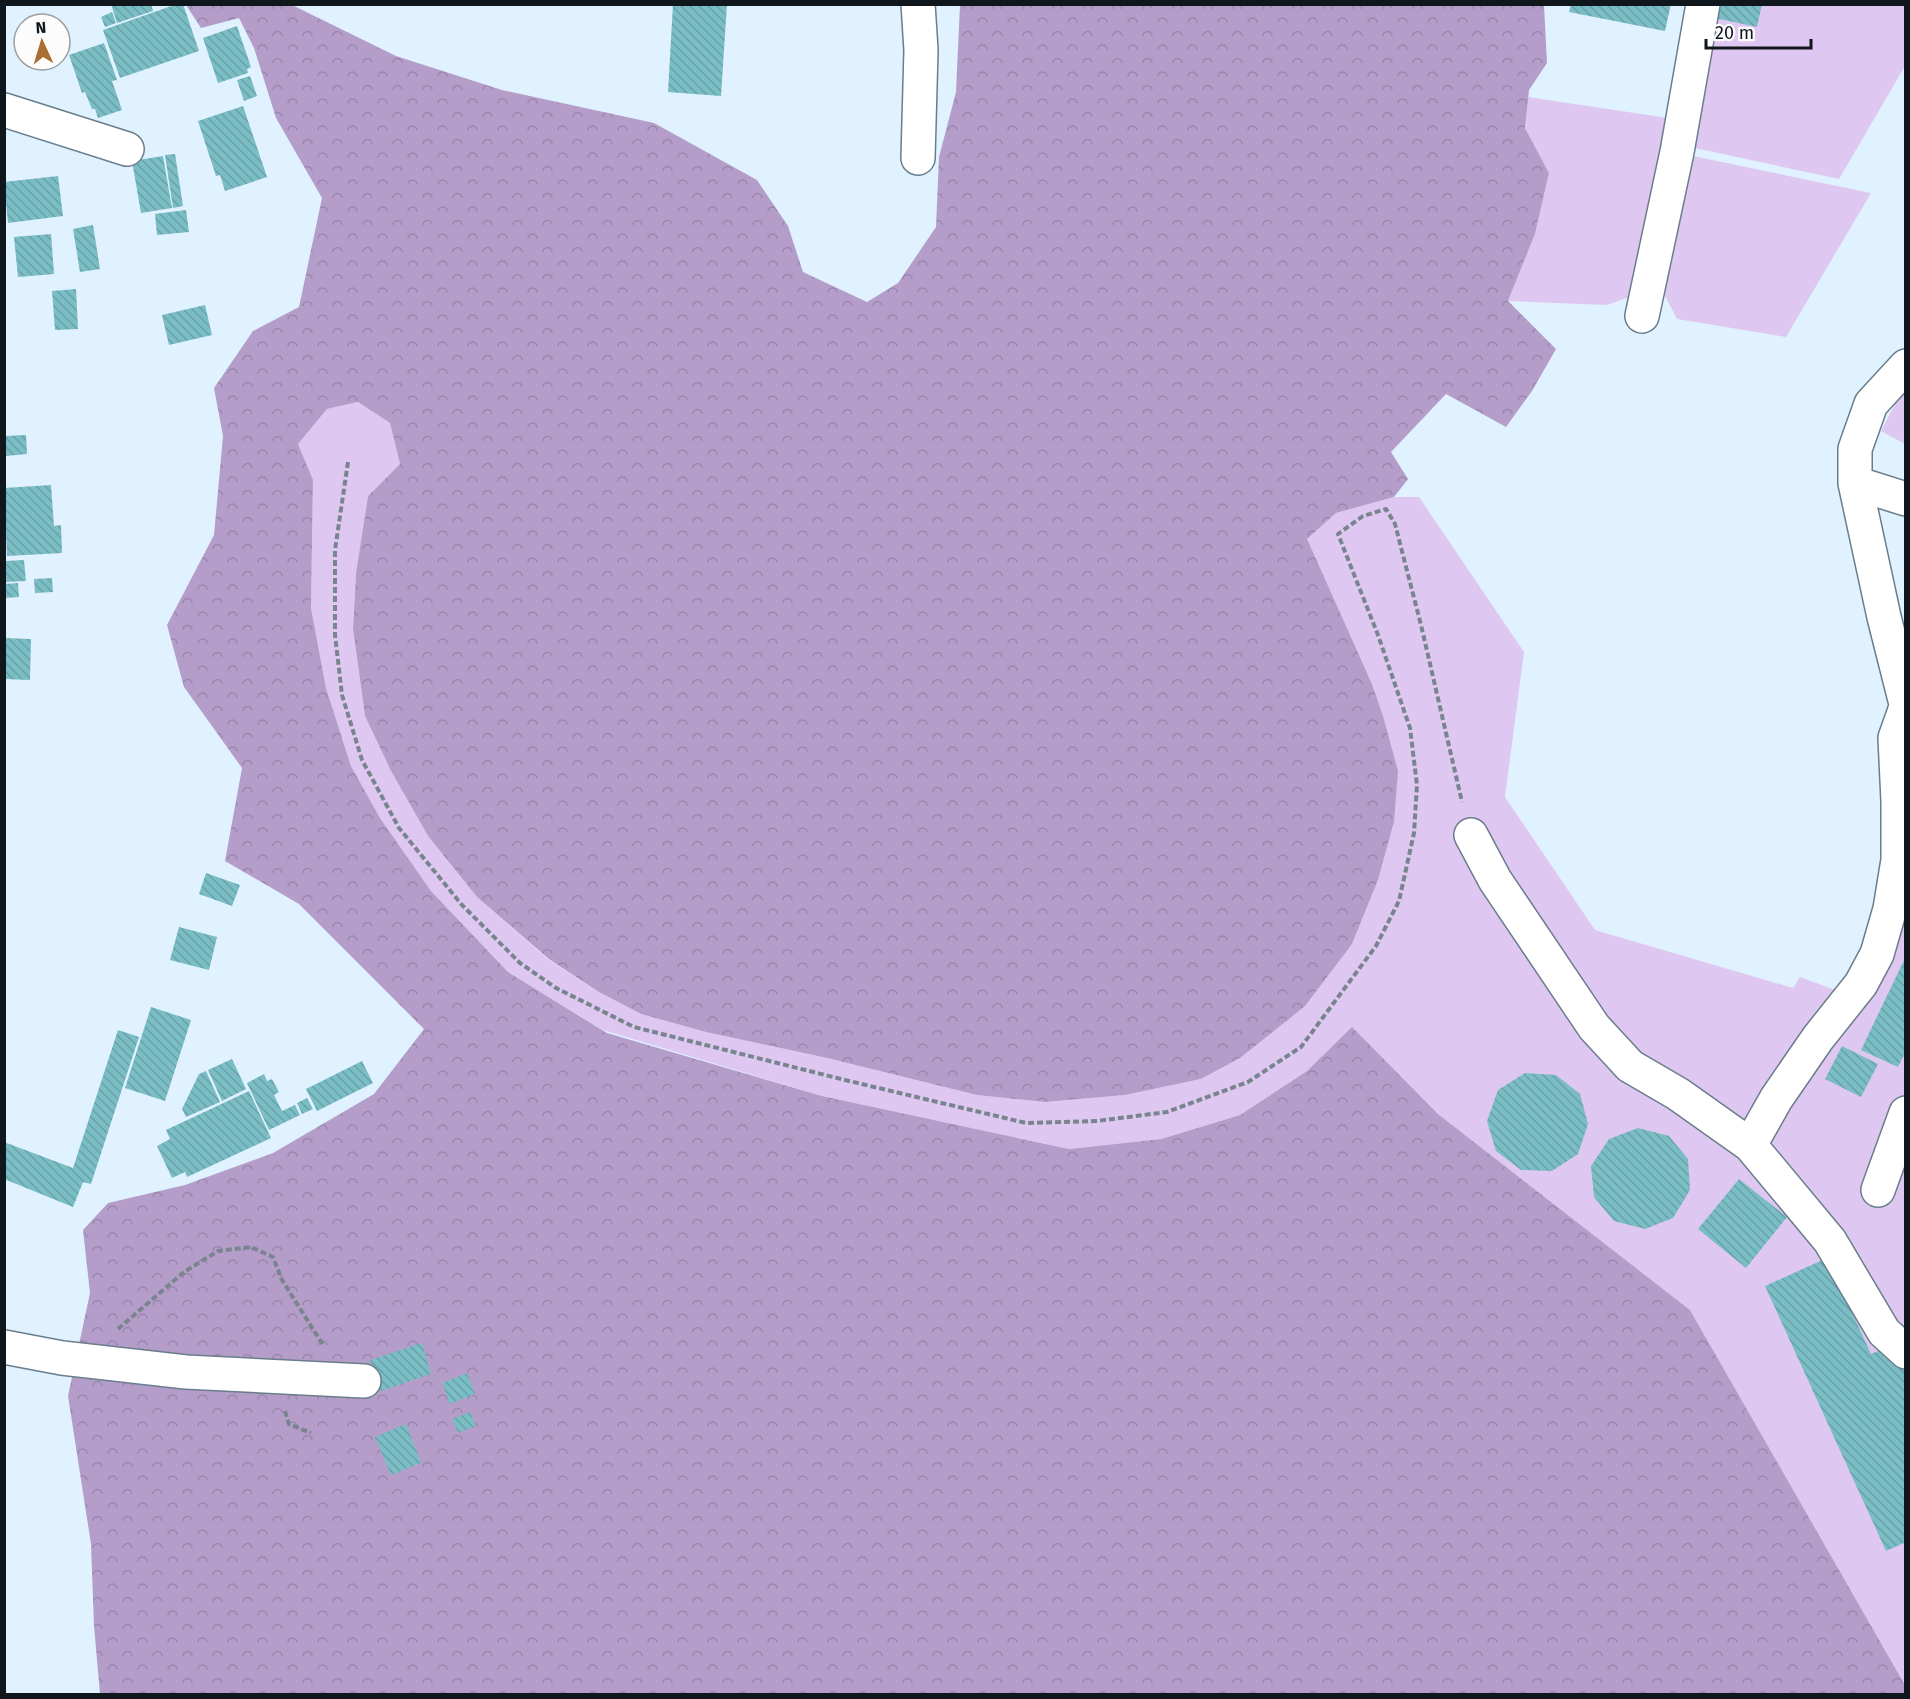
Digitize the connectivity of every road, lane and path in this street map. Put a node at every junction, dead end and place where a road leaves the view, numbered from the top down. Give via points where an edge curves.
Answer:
1 (918, 4) edge
2 (1703, 4) edge
3 (4, 110) edge
4 (127, 149) dead end
5 (918, 158) dead end
6 (1642, 316) dead end
7 (1905, 366) edge
8 (348, 462) dead end
9 (1856, 483) junction
10 (1905, 499) edge
11 (1905, 706) edge
12 (1471, 835) joint
13 (1905, 1113) edge
14 (1750, 1145) junction
15 (1878, 1190) dead end
16 (4, 1347) edge
17 (1905, 1352) edge
18 (84, 1361) junction
19 (353, 1381) joint

1 - 5 lane
2 - 6 lane
3 - 4 lane
7 - 9 lane via 1871,404 1855,449
8 - 12 path via 335,550 335,635 342,695 362,760 399,828 470,913 520,963 556,988 634,1027 1026,1123 1097,1121 1167,1112 1248,1082 1301,1047 1376,946 1399,901 1414,833 1417,785 1410,728 1338,534 1363,516 1386,509 1395,524 1413,591
9 - 10 lane
9 - 11 lane
11 - 14 lane via 1895,738 1898,860 1877,954 1861,984 1776,1099
12 - 14 lane via 1495,880 1594,1027 1630,1066 1678,1094
13 - 15 lane
14 - 17 lane via 1830,1240 1884,1332
16 - 18 lane
18 - 19 lane via 208,1374
18 - 19 path via 184,1272 218,1251 251,1247 273,1257 282,1280 326,1350

